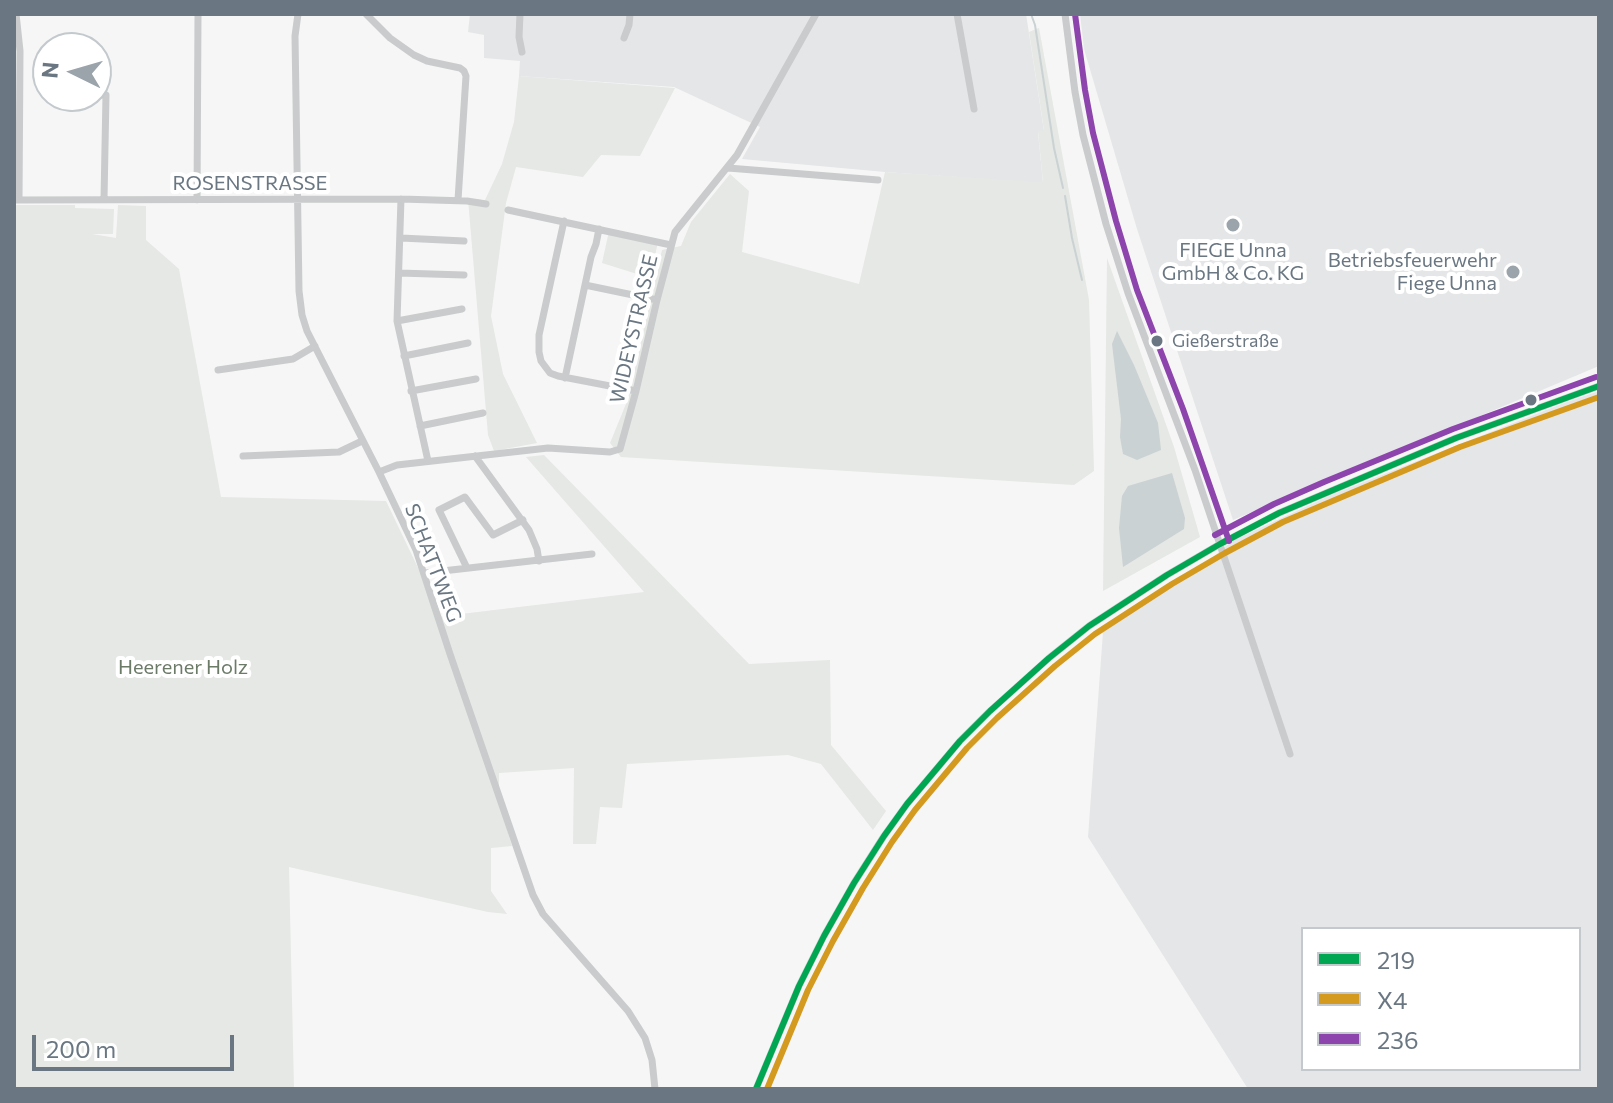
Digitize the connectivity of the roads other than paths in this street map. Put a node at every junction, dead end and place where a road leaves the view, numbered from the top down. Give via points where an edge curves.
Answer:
1 (16, 14) edge
2 (198, 14) edge
3 (298, 14) edge
4 (366, 14) edge
5 (520, 14) edge
6 (630, 14) edge
7 (816, 14) edge
8 (957, 14) edge
9 (1065, 14) edge
10 (624, 38) dead end
11 (522, 52) dead end
12 (974, 109) dead end
13 (106, 112) edge
14 (728, 168) junction
15 (878, 180) dead end
16 (104, 199) junction
17 (401, 199) junction
18 (16, 200) edge
19 (197, 200) junction
20 (298, 200) junction
21 (458, 200) junction
22 (486, 204) dead end
23 (508, 210) dead end
24 (564, 221) junction
25 (599, 229) junction
26 (401, 238) junction
27 (464, 241) dead end
28 (671, 245) junction
29 (399, 273) junction
30 (464, 275) dead end
31 (585, 285) junction
32 (657, 300) junction
33 (462, 309) dead end
34 (397, 321) junction
35 (468, 343) dead end
36 (315, 346) junction
37 (404, 356) junction
38 (218, 370) dead end
39 (565, 378) junction
40 (476, 379) dead end
41 (1599, 386) edge
42 (411, 391) junction
43 (636, 391) junction
44 (483, 413) dead end
45 (420, 426) junction
46 (362, 441) junction
47 (243, 456) dead end
48 (475, 456) junction
49 (428, 461) junction
50 (379, 472) junction
51 (523, 520) junction
52 (1220, 544) junction
53 (592, 554) dead end
54 (539, 561) junction
55 (467, 568) junction
56 (425, 573) junction
57 (1290, 754) dead end
58 (655, 1089) edge
59 (756, 1089) edge

1 - 18 street
2 - 19 street
3 - 20 street, SCHATTWEG
4 - 21 street via 414,55 464,71
5 - 11 street
6 - 10 street
7 - 14 street, WIDEYSTRASSE
8 - 12 street
9 - 52 street via 1081,121 1106,224
13 - 16 street
14 - 15 street
14 - 28 street, WIDEYSTRASSE via 675,232
16 - 18 street, ROSENSTRASSE
16 - 19 street, ROSENSTRASSE
17 - 20 street, ROSENSTRASSE
17 - 21 street, ROSENSTRASSE
17 - 26 street
19 - 20 street, ROSENSTRASSE
20 - 36 street, SCHATTWEG via 300,305
21 - 22 street, ROSENSTRASSE
23 - 24 street
24 - 25 street
24 - 39 street via 538,343 546,368
25 - 28 street
25 - 31 street
26 - 27 street
26 - 29 street
28 - 32 street, WIDEYSTRASSE
29 - 30 street
29 - 34 street
31 - 32 street
31 - 39 street
32 - 43 street, WIDEYSTRASSE
33 - 34 street
34 - 37 street
35 - 37 street
36 - 38 street via 293,359
36 - 46 street, SCHATTWEG
37 - 42 street
39 - 43 street
40 - 42 street
41 - 52 street via 1442,443
42 - 45 street
43 - 48 street, WIDEYSTRASSE via 620,449 548,448
44 - 45 street
45 - 49 street
46 - 47 street via 339,452
46 - 50 street, SCHATTWEG
48 - 49 street, WIDEYSTRASSE
48 - 51 street
49 - 50 street, WIDEYSTRASSE
50 - 56 street, SCHATTWEG
51 - 54 street
51 - 55 street via 493,535 465,497 439,510
52 - 57 street
52 - 59 street via 1076,636 990,711 933,771 838,910
53 - 54 street
54 - 55 street
55 - 56 street
56 - 58 street, SCHATTWEG via 533,895 645,1038

